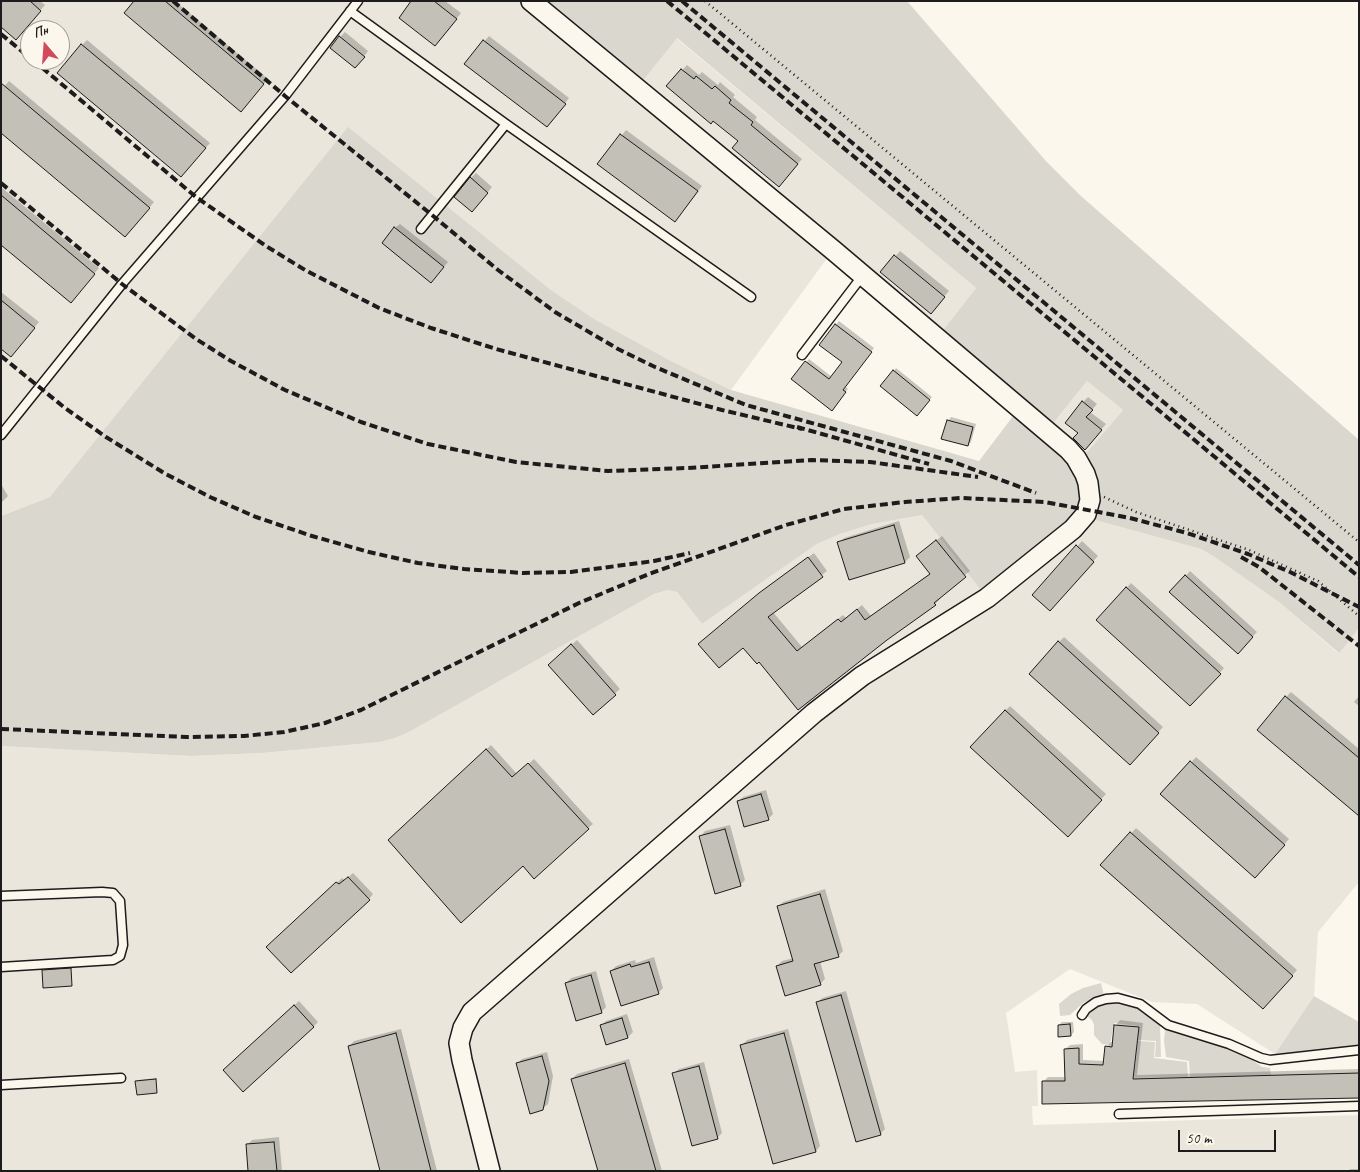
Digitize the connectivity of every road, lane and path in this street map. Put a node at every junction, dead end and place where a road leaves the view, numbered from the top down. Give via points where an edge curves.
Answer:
1 (358, 1) edge
2 (531, 1) edge
3 (704, 1) edge
4 (350, 11) junction
5 (506, 124) junction
6 (421, 229) dead end
7 (863, 275) junction
8 (752, 298) dead end
9 (802, 355) dead end
10 (1, 435) edge
11 (1089, 490) junction
12 (1359, 542) edge
13 (1359, 616) edge
14 (1, 896) edge
15 (1, 967) edge
16 (1082, 1015) dead end
17 (1359, 1050) edge
18 (121, 1078) dead end
19 (1, 1086) edge
20 (1359, 1106) edge
21 (1119, 1114) dead end
22 (490, 1171) edge

1 - 4 lane
2 - 7 street
3 - 12 path
4 - 5 lane
4 - 10 lane via 285,96 122,284
5 - 6 lane
5 - 8 lane
7 - 9 lane
7 - 11 street via 1068,450 1082,468
11 - 13 path via 1136,512 1249,550 1318,581
11 - 22 street via 1086,514 1068,534 986,598 862,676 826,703 472,1012 459,1043
14 - 15 lane via 113,893 120,901 123,945 120,956 113,960
16 - 17 lane via 1096,1002 1118,998 1140,1004 1168,1025 1270,1060
18 - 19 lane
20 - 21 lane

